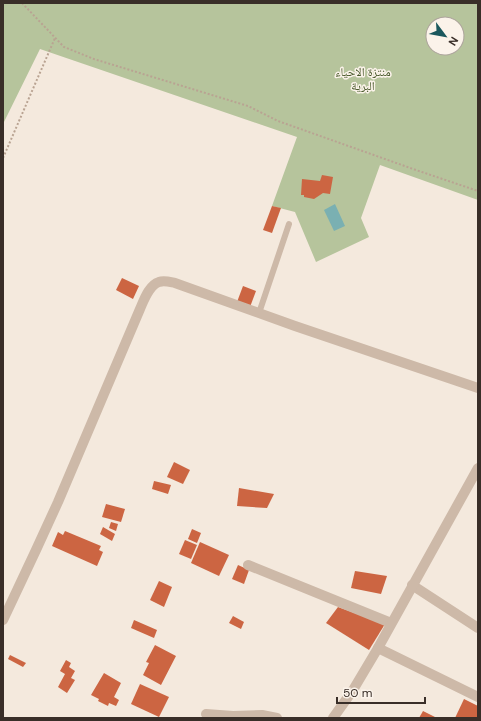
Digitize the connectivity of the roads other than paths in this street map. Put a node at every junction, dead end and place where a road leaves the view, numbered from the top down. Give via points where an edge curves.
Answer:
1 (289, 224) dead end
2 (259, 313) junction
3 (478, 388) edge
4 (478, 468) edge
5 (248, 565) dead end
6 (412, 584) junction
7 (3, 620) edge
8 (391, 623) junction
9 (478, 628) edge
10 (378, 648) junction
11 (478, 697) edge
12 (206, 714) dead end
13 (277, 718) edge
14 (333, 718) edge

1 - 2 lane
2 - 3 street
2 - 7 street via 168,281 152,286 55,509
4 - 6 street
5 - 8 street
6 - 8 street
6 - 9 street
8 - 10 street
10 - 11 street
10 - 14 street
12 - 13 street via 262,715

